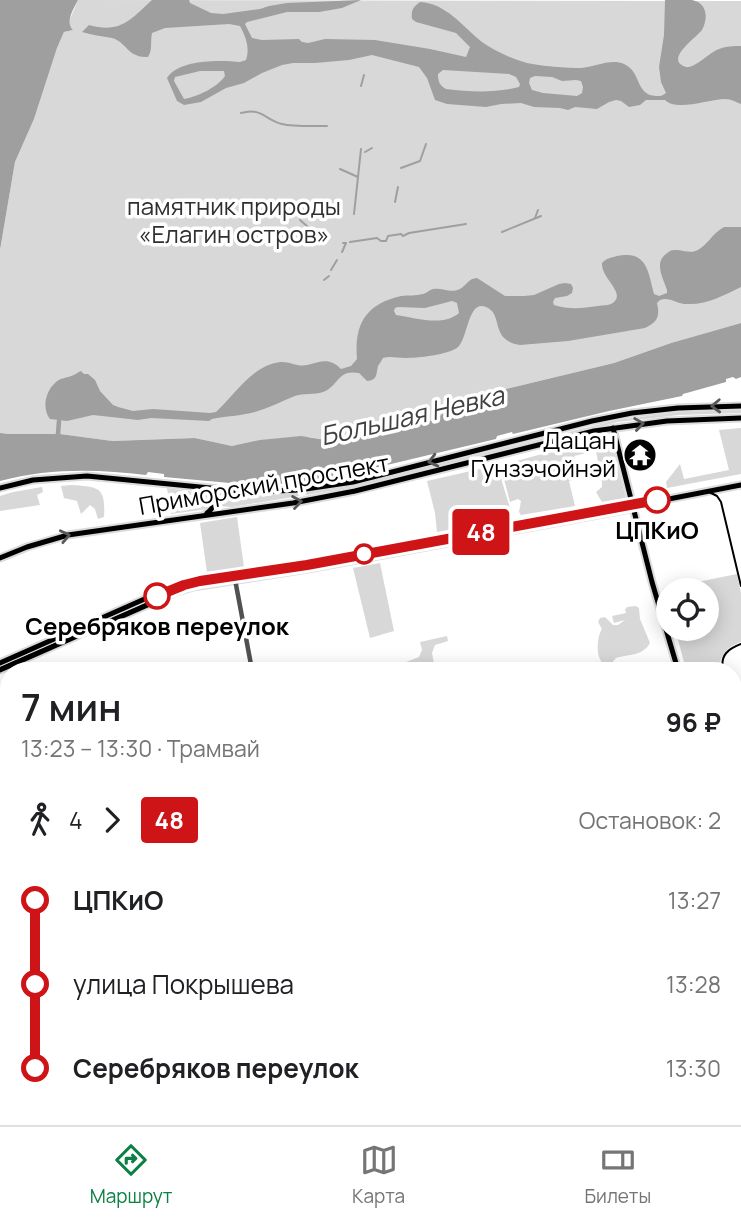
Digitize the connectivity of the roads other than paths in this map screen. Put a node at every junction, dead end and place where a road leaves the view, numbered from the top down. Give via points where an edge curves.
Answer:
1 (741, 405) edge
2 (741, 418) edge
3 (613, 428) junction
4 (741, 485) edge
5 (0, 488) edge
6 (205, 488) junction
7 (633, 506) junction
8 (206, 514) junction
9 (0, 558) edge
10 (235, 578) junction
11 (2, 662) edge
12 (18, 662) edge
13 (251, 662) edge
14 (676, 662) edge

1 -> 6 main road, Приморский проспект via 610,418 324,487 251,492
3 -> 2 main road, Приморский проспект
3 - 7 main road
8 -> 3 main road, Приморский проспект via 355,491
4 - 7 main road
5 - 6 main road, Приморский проспект via 87,476
6 - 8 main road via 215,501
7 - 10 main road via 307,569
7 - 14 main road
9 -> 8 main road, Приморский проспект via 68,535
10 - 11 main road via 180,584
10 - 12 main road via 177,592
10 - 13 street

